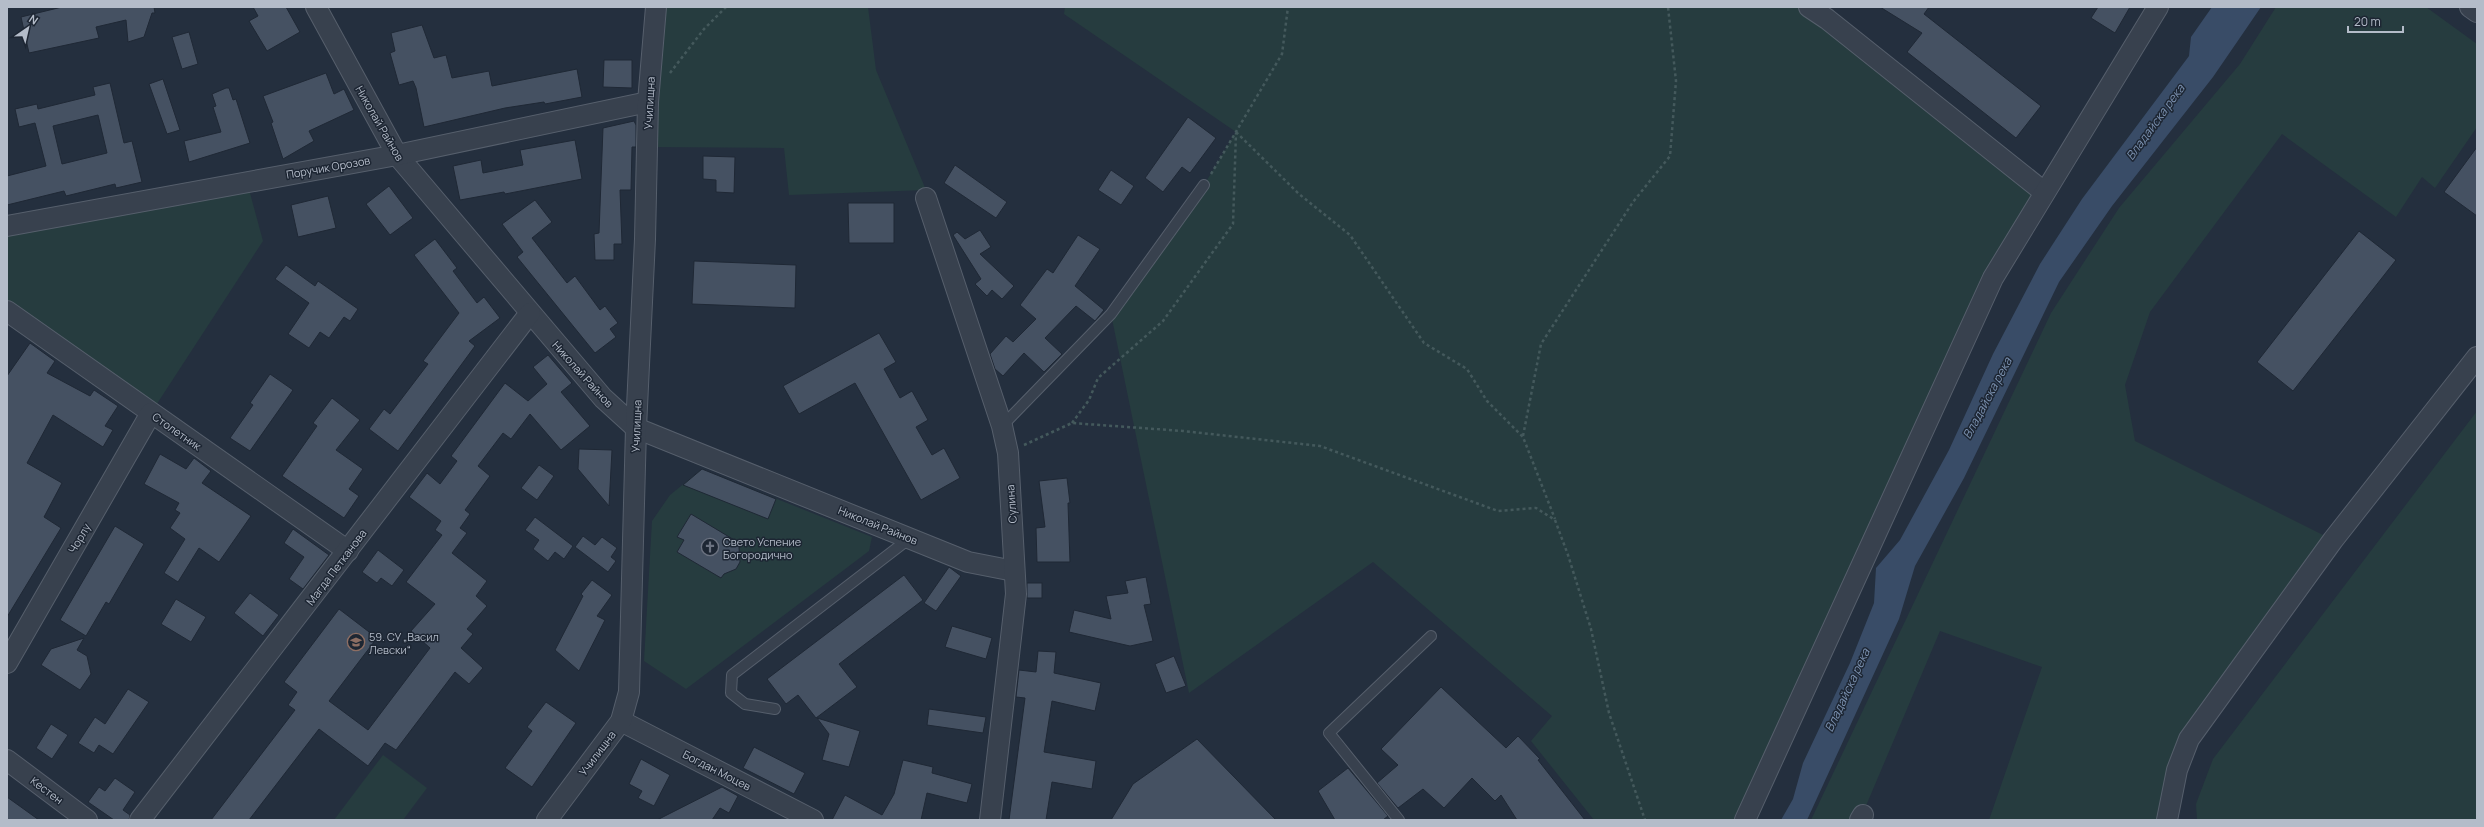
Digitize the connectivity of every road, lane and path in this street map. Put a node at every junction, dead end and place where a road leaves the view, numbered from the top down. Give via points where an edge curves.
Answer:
1 (316, 7) edge
2 (656, 7) edge
3 (726, 7) edge
4 (1288, 7) edge
5 (1668, 7) edge
6 (1809, 7) edge
7 (2158, 7) edge
8 (2470, 7) edge
9 (2477, 12) edge
10 (667, 78) dead end
11 (648, 102) junction
12 (1236, 132) junction
13 (397, 155) junction
14 (1204, 185) joint
15 (2044, 192) junction
16 (926, 198) dead end
17 (7, 226) edge
18 (7, 311) edge
19 (530, 313) junction
20 (2477, 357) edge
21 (151, 413) junction
22 (1072, 423) junction
23 (1002, 426) junction
24 (636, 428) junction
25 (1523, 436) junction
26 (1008, 453) junction
27 (1555, 520) junction
28 (910, 538) junction
29 (348, 551) junction
30 (1014, 571) junction
31 (1432, 636) dead end
32 (7, 663) edge
33 (775, 709) dead end
34 (622, 721) junction
35 (7, 760) edge
36 (87, 820) edge
37 (140, 820) edge
38 (546, 820) edge
39 (813, 820) edge
40 (990, 820) edge
41 (1399, 820) edge
42 (1645, 820) edge
43 (1745, 820) edge
44 (2167, 820) edge

1 - 13 street, Николай Райнов
2 - 11 street, Училищна
3 - 10 path via 704,29
4 - 12 path via 1282,54
5 - 25 path via 1676,80 1670,156 1633,202 1540,344
6 - 15 street
7 - 15 street
8 - 9 street
11 - 13 street, Поручик Орозов
11 - 24 street, Училищна via 645,239
12 - 14 path
12 - 22 path via 1233,224 1163,321 1098,378 1089,400
12 - 25 path via 1299,194 1350,235 1424,344 1467,369 1487,401
13 - 17 street, Поручик Орозов
13 - 19 street, Николай Райнов
14 - 23 lane via 1111,314
15 - 43 street via 1993,278
16 - 23 street, Сулина
18 - 21 street, Столетник
19 - 24 street, Николай Райнов via 603,398
19 - 29 street, Магда Петканова
20 - 44 street via 2333,540 2189,739 2177,770
21 - 29 street, Столетник
21 - 32 street, Чорлу
22 - 26 path
22 - 27 path via 1183,431 1320,446 1498,511 1536,508
23 - 26 street, Сулина
24 - 28 street, Николай Райнов
24 - 34 street, Училищна via 629,692
25 - 27 path
26 - 30 street, Сулина
27 - 42 path via 1591,630 1609,713
28 - 30 street, Николай Райнов via 968,562
28 - 33 lane via 732,676 731,692 745,704
29 - 37 street, Магда Петканова
30 - 40 street, Сулина via 1016,594
31 - 41 lane via 1329,733
34 - 38 street, Училищна
34 - 39 street, Богдан Моцев
35 - 36 street, Кестен

